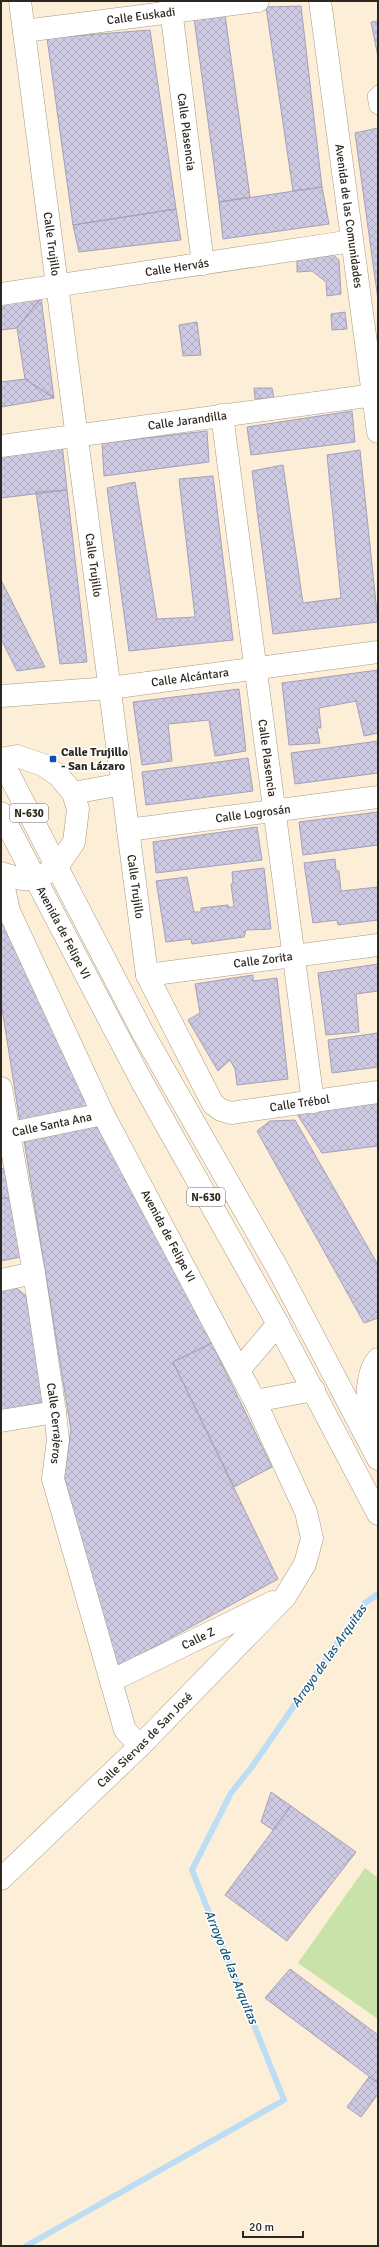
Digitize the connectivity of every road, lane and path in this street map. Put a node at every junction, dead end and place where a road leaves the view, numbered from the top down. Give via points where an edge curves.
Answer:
1 (20, 1) edge
2 (258, 1) edge
3 (320, 1) edge
4 (171, 7) edge
5 (24, 31) junction
6 (378, 90) edge
7 (378, 109) edge
8 (352, 241) junction
9 (203, 264) junction
10 (58, 286) junction
11 (1, 294) edge
12 (374, 395) junction
13 (222, 415) junction
14 (378, 432) edge
15 (77, 435) junction
16 (1, 446) edge
17 (378, 652) edge
18 (256, 668) junction
19 (110, 688) junction
20 (1, 696) edge
21 (1, 759) edge
22 (122, 784) junction
23 (73, 793) junction
24 (378, 798) edge
25 (275, 812) junction
26 (1, 813) edge
27 (128, 830) junction
28 (58, 867) junction
29 (1, 874) edge
30 (36, 879) junction
31 (378, 945) edge
32 (292, 956) junction
33 (147, 974) junction
34 (1, 1088) edge
35 (378, 1092) edge
36 (313, 1102) junction
37 (221, 1110) joint
38 (103, 1114) junction
39 (5, 1134) edge
40 (34, 1273) junction
41 (1, 1280) edge
42 (278, 1324) junction
43 (378, 1359) edge
44 (239, 1370) junction
45 (314, 1390) junction
46 (255, 1401) junction
47 (55, 1412) junction
48 (1, 1421) edge
49 (378, 1429) edge
50 (378, 1459) edge
51 (378, 1514) edge
52 (285, 1597) junction
53 (111, 1681) junction
54 (140, 1746) junction
55 (1, 1879) edge

1 - 5 main road, Calle Trujillo
2 - 4 main road, Calle Euskadi
3 - 8 main road, Avenida de las Comunidades
4 - 5 main road, Calle Euskadi
4 - 9 main road, Calle Plasencia
5 - 10 main road, Calle Trujillo
6 - 7 lane via 373,96 375,107
8 - 9 main road, Calle Hervás
8 - 12 main road, Avenida de las Comunidades
9 - 10 main road, Calle Hervás
10 - 11 main road, Calle Hervás
10 - 15 main road, Calle Trujillo
12 - 13 main road, Calle Jarandilla
12 - 14 main road, Avenida de las Comunidades
13 - 15 main road, Calle Jarandilla
13 - 18 main road, Calle Plasencia
15 - 16 main road, Calle Jarandilla
15 - 19 main road, Calle Trujillo
17 - 18 main road, Calle Alcántara
18 - 19 main road, Calle Alcántara
18 - 25 main road, Calle Plasencia
19 - 20 main road, Calle Alcántara
19 - 22 main road, Calle Trujillo
21 - 23 main road via 17,756 44,765 58,774
21 - 28 main road, N-630
22 - 23 main road
22 - 27 main road, Calle Trujillo
23 - 28 main road via 78,809 74,842
24 - 25 main road, Calle Logrosán
25 - 27 main road, Calle Logrosán
25 - 32 main road, Calle Plasencia
26 - 30 main road, N-630
27 - 33 main road, Calle Trujillo
28 - 30 main road
28 - 50 main road, Avenida de Felipe VI / N-630 via 143,1033 278,1269
29 - 30 main road via 21,879
29 - 38 main road, Avenida de Felipe VI via 9,911
30 - 42 main road, Avenida de Felipe VI / N-630 via 141,1080
31 - 32 main road, Calle Zorita
32 - 33 main road, Calle Zorita
32 - 36 main road, Calle Plasencia
33 - 37 main road, Calle Trujillo via 213,1104
34 - 39 main road, Calle Cerrajeros
35 - 36 main road, Calle Trébol
36 - 37 main road, Calle Trébol via 231,1112
38 - 39 main road, Calle Santa Ana
38 - 44 main road, Avenida de Felipe VI
39 - 40 main road, Calle Cerrajeros
40 - 41 main road
40 - 47 main road, Calle Cerrajeros
42 - 44 main road
42 - 45 main road, Avenida de Felipe VI / N-630
43 - 49 main road via 374,1363 369,1382 369,1409
44 - 46 main road, Avenida de Felipe VI
45 - 46 main road
45 - 51 main road, Avenida de Felipe VI / N-630
46 - 52 main road, Avenida de Felipe VI via 306,1512 312,1538 305,1564
47 - 48 main road
47 - 53 main road, Calle Cerrajeros via 58,1440 53,1478
52 - 53 main road, Calle Z
52 - 54 main road, Calle Siervas de San José
53 - 54 main road, Calle Cerrajeros via 125,1730
54 - 55 main road, Calle Siervas de San José

